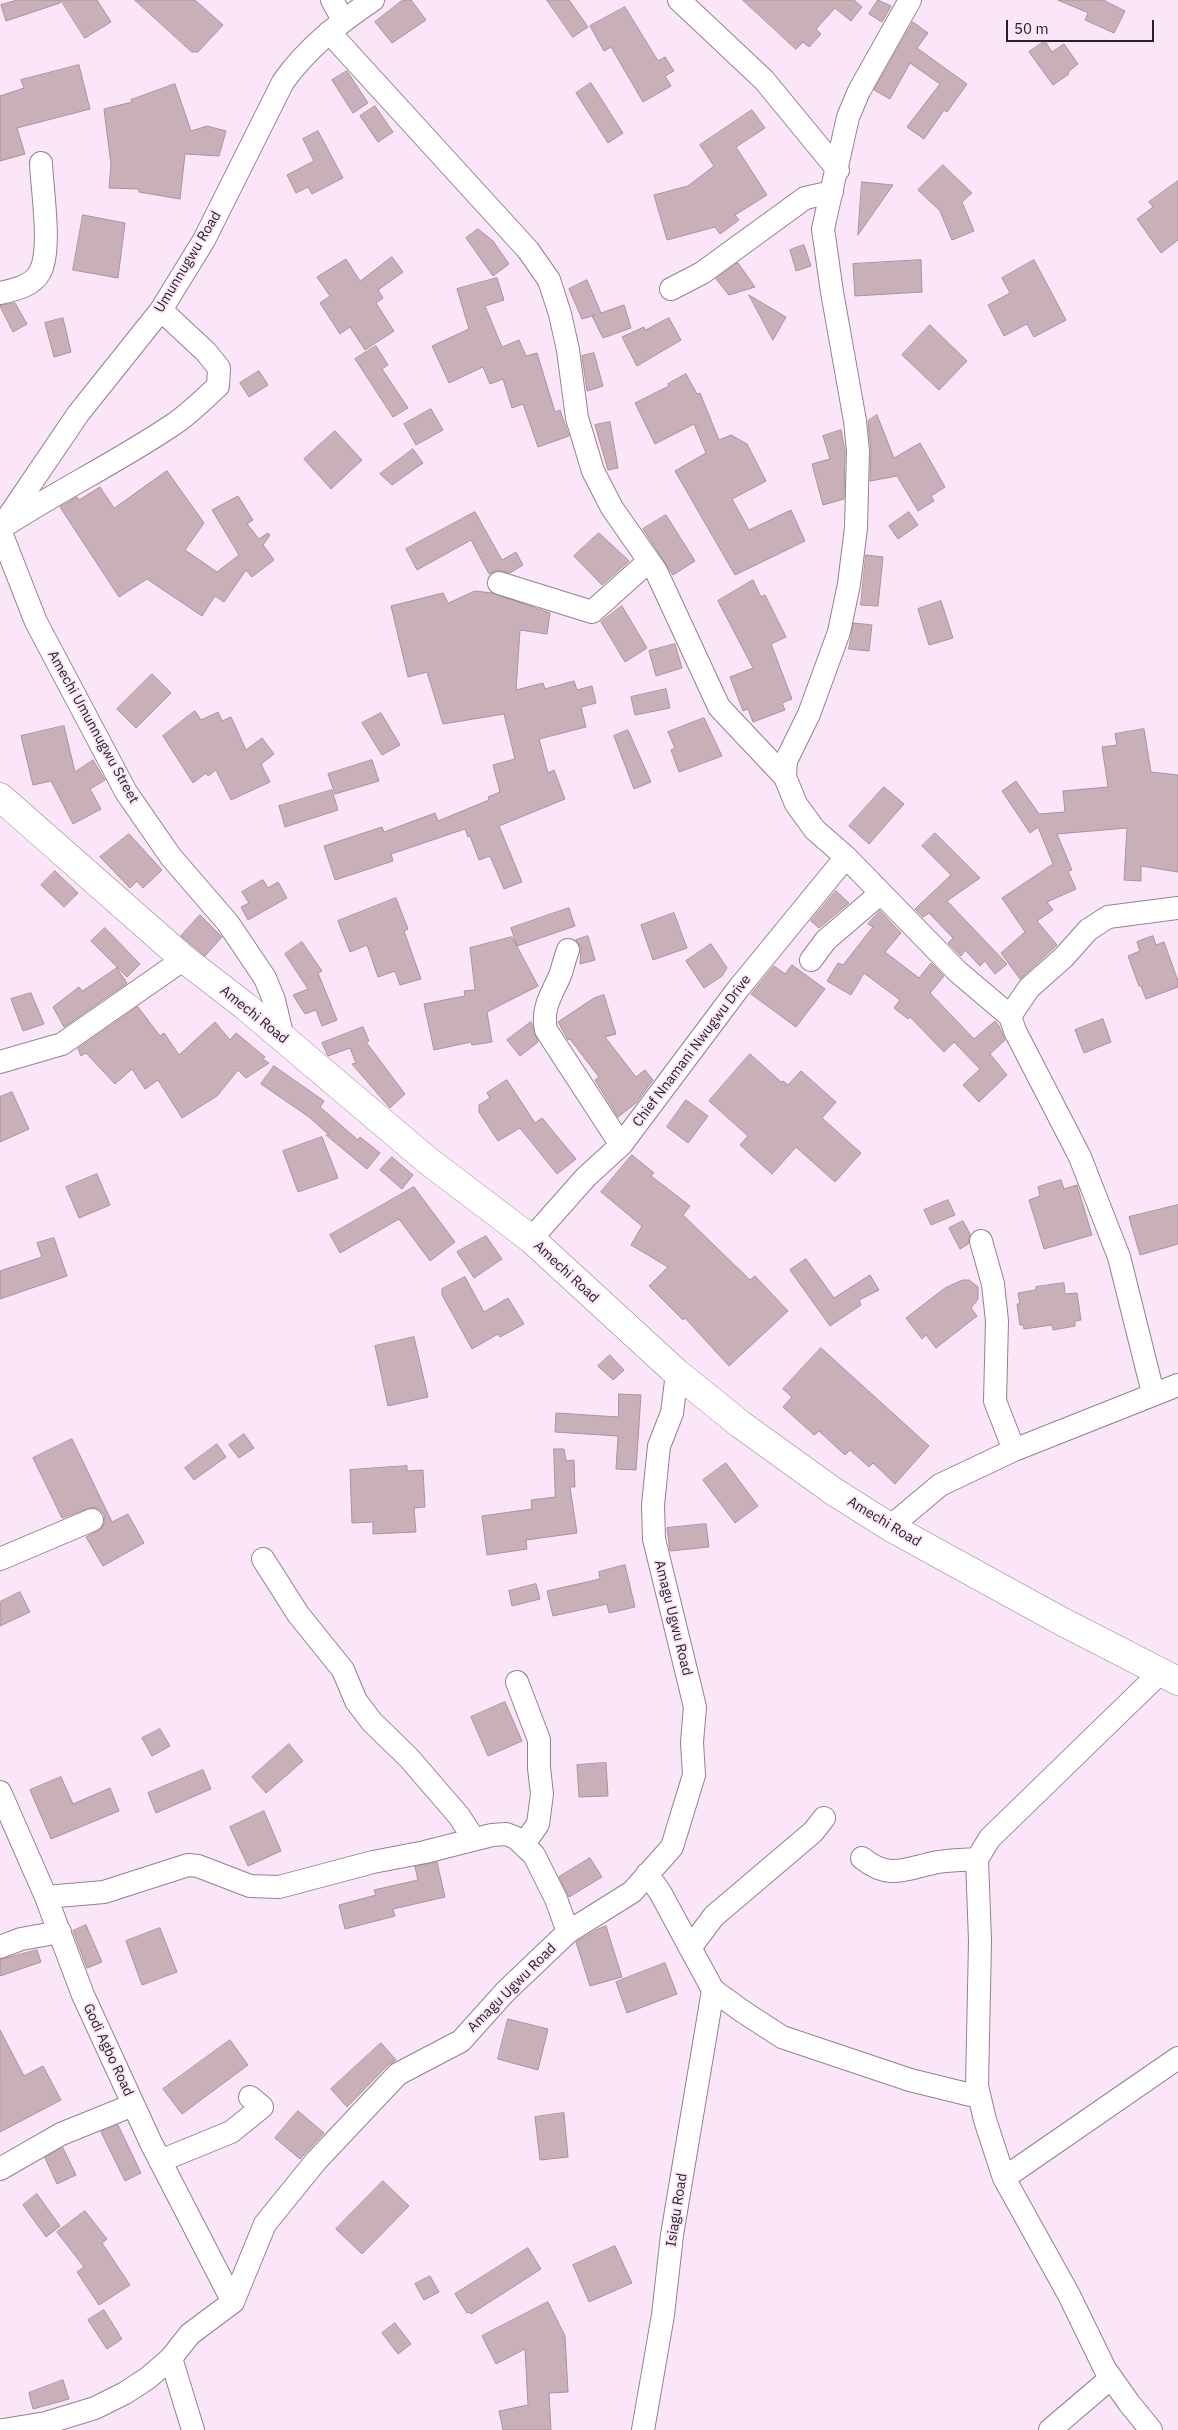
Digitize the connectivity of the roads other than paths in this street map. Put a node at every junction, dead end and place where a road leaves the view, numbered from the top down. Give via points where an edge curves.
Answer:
1 (332, 0) edge
2 (373, 0) edge
3 (678, 0) edge
4 (910, 0) edge
5 (336, 26) junction
6 (41, 163) dead end
7 (838, 170) junction
8 (832, 192) junction
9 (671, 289) dead end
10 (0, 293) edge
11 (161, 310) junction
12 (0, 529) edge
13 (649, 561) junction
14 (499, 583) dead end
15 (785, 777) junction
16 (0, 796) edge
17 (846, 857) junction
18 (881, 893) junction
19 (1178, 908) edge
20 (568, 950) dead end
21 (184, 959) junction
22 (811, 960) dead end
23 (1010, 1016) junction
24 (283, 1038) junction
25 (0, 1062) edge
26 (621, 1145) junction
27 (531, 1239) junction
28 (980, 1241) dead end
29 (677, 1373) junction
30 (1178, 1385) edge
31 (1153, 1393) junction
32 (1014, 1450) junction
33 (92, 1520) dead end
34 (890, 1527) junction
35 (0, 1559) edge
36 (263, 1559) dead end
37 (1170, 1676) edge
38 (517, 1682) dead end
39 (0, 1793) edge
40 (824, 1818) dead end
41 (474, 1839) junction
42 (524, 1844) junction
43 (862, 1858) dead end
44 (977, 1859) junction
45 (647, 1874) junction
46 (46, 1897) junction
47 (60, 1932) junction
48 (568, 1932) junction
49 (0, 1947) edge
50 (690, 1948) junction
51 (713, 1990) junction
52 (1178, 2058) edge
53 (250, 2097) dead end
54 (979, 2098) junction
55 (133, 2105) junction
56 (160, 2161) junction
57 (0, 2169) edge
58 (1004, 2178) junction
59 (232, 2302) junction
60 (171, 2358) junction
61 (1111, 2378) junction
62 (3, 2430) edge
63 (192, 2430) edge
64 (644, 2430) edge
65 (1050, 2430) edge
66 (1152, 2430) edge

1 - 5 street
2 - 5 street, Umunnugwu Road
3 - 7 street via 764,80
4 - 7 street via 863,83 848,117
5 - 11 street, Umunnugwu Road via 300,58 283,82 204,240
5 - 13 street via 528,250 549,280 568,350 577,418 593,471 612,508
6 - 10 street via 46,244 40,272 22,288
7 - 8 street
8 - 9 street via 805,198 702,273
8 - 15 street via 823,229 855,421 858,451 856,528 839,632 786,761
11 - 12 street, Umunnugwu Road via 78,414
11 - 12 street via 219,368 218,386 162,432 50,496
12 - 24 street, Amechi Umunnugwu Street via 36,622 126,792 171,857 228,922 265,978
13 - 14 street via 592,612
13 - 15 street via 719,707
15 - 17 street via 796,804 815,830
16 - 21 main road, Amechi Road
17 - 18 street
17 - 26 street, Chief Nnamani Nwugwu Drive via 738,989
18 - 22 street via 826,940
18 - 23 street via 958,972
19 - 23 street via 1108,917 1095,925 1029,988
20 - 26 street via 546,1003 546,1030
21 - 24 main road, Amechi Road
21 - 25 street via 62,1044
23 - 31 street via 1080,1157 1119,1256
24 - 27 main road, Amechi Road via 427,1160
26 - 27 street, Chief Nnamani Nwugwu Drive via 586,1177
27 - 29 main road, Amechi Road
28 - 32 street via 993,1284 997,1321 994,1401
29 - 34 main road, Amechi Road via 755,1435
29 - 45 street, Amagu Ugwu Road via 672,1413 659,1446 653,1504 654,1539 695,1707 694,1775 672,1847
30 - 31 street
31 - 32 street
32 - 34 street via 940,1485
33 - 35 street
34 - 37 main road, Amechi Road via 1061,1621
36 - 41 street via 298,1614 342,1670 356,1702 459,1816
37 - 44 street via 990,1838
38 - 42 street via 539,1740 542,1794 538,1824
39 - 46 street, Godi Agbo Road
40 - 50 street via 714,1916
41 - 42 street via 506,1834
41 - 46 street via 279,1887 250,1886 188,1865 104,1892
42 - 48 street via 538,1862
43 - 44 street via 873,1867 890,1872 913,1870 938,1862
44 - 54 street
45 - 48 street, Amagu Ugwu Road via 632,1892
45 - 50 street
46 - 47 street, Godi Agbo Road
47 - 49 street via 21,1939
47 - 55 street, Godi Agbo Road via 83,1995
48 - 59 street, Amagu Ugwu Road via 505,1992 461,2041 398,2074 316,2161 265,2224
50 - 51 street
51 - 54 street via 782,2037 910,2080
51 - 64 street, Isiagu Road via 672,2235
52 - 58 street
53 - 56 street via 262,2107 231,2132
54 - 58 street
55 - 56 street, Godi Agbo Road
55 - 57 street via 60,2134
56 - 59 street, Godi Agbo Road
58 - 61 street
59 - 60 street, Amagu Ugwu Road via 190,2334
60 - 62 street, Amagu Ugwu Road via 148,2378 95,2408 46,2423
60 - 63 street
61 - 65 street
61 - 66 street

